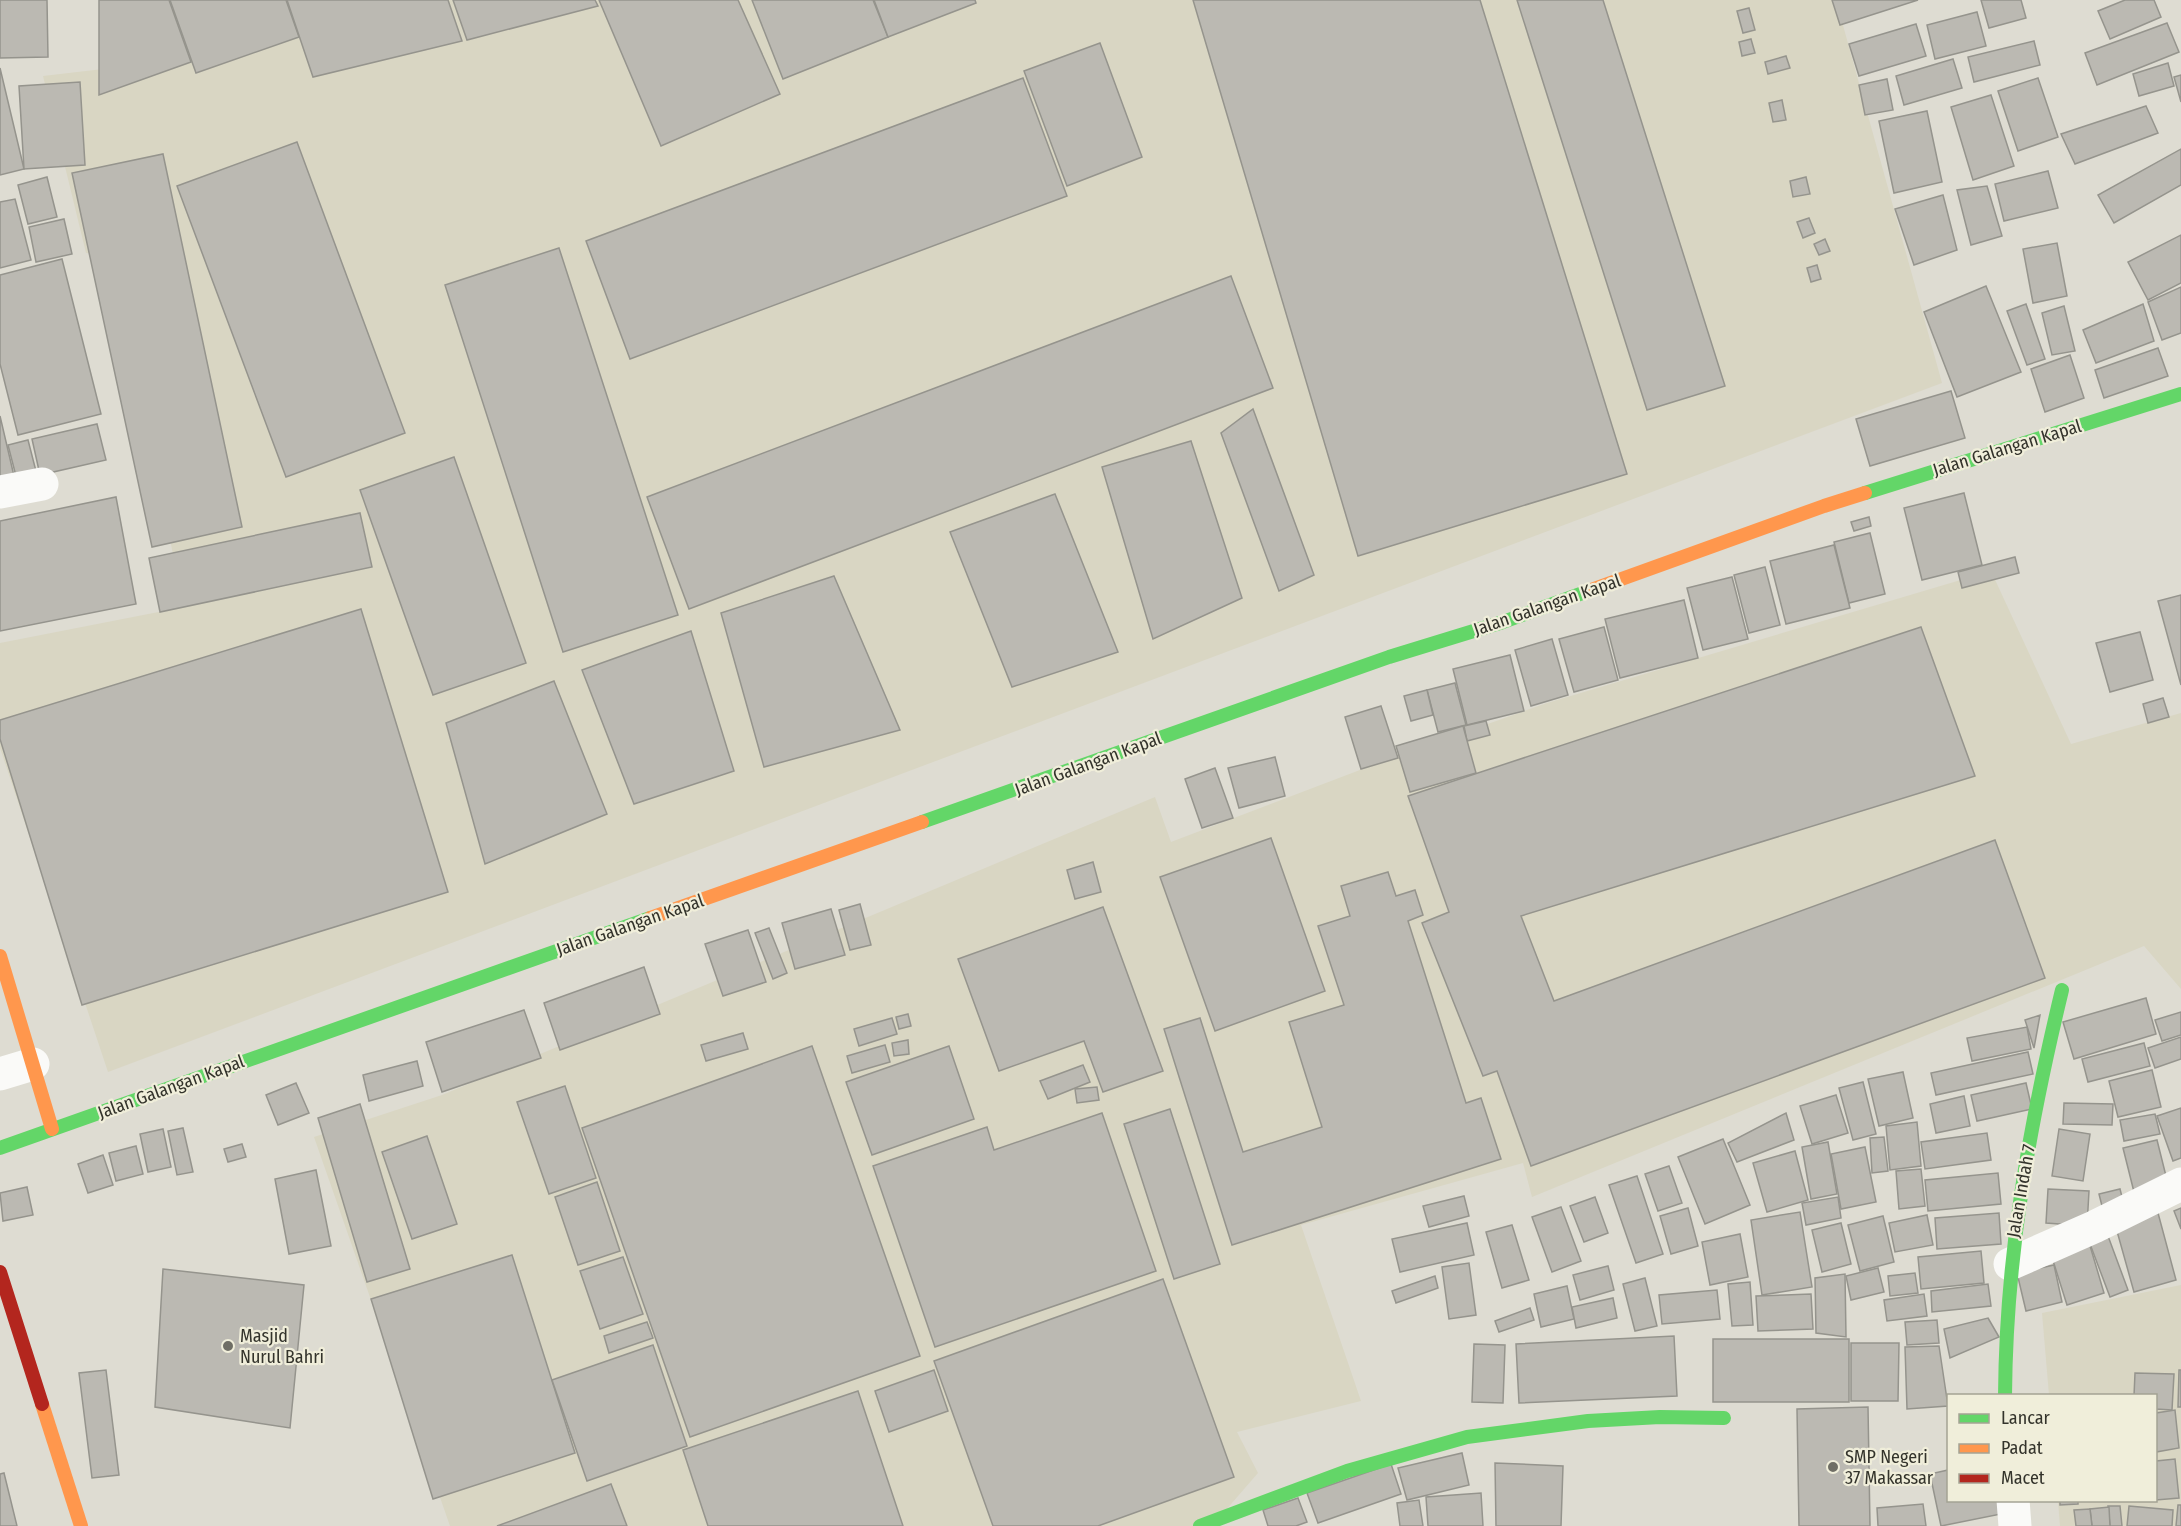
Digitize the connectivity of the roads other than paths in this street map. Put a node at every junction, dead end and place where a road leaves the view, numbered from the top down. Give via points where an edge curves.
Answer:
1 (2181, 394) edge
2 (42, 484) dead end
3 (0, 492) edge
4 (0, 956) edge
5 (2062, 990) dead end
6 (33, 1064) junction
7 (0, 1074) edge
8 (52, 1129) junction
9 (0, 1149) edge
10 (2181, 1184) edge
11 (2010, 1264) junction
12 (0, 1272) edge
13 (2005, 1394) edge
14 (1724, 1418) dead end
15 (2013, 1502) edge
16 (81, 1526) edge
17 (1200, 1526) edge
18 (2015, 1526) edge

1 - 8 main road, Jalan Galangan Kapal via 1824,506
2 - 3 street
4 - 6 main road
5 - 11 main road, Jalan Indah 7 via 2041,1077
6 - 7 street
6 - 8 main road
8 - 9 main road, Jalan Galangan Kapal
10 - 11 street
11 - 13 main road, Jalan Indah 7
12 - 16 main road
14 - 17 main road via 1588,1421 1467,1437 1347,1471
15 - 18 street

